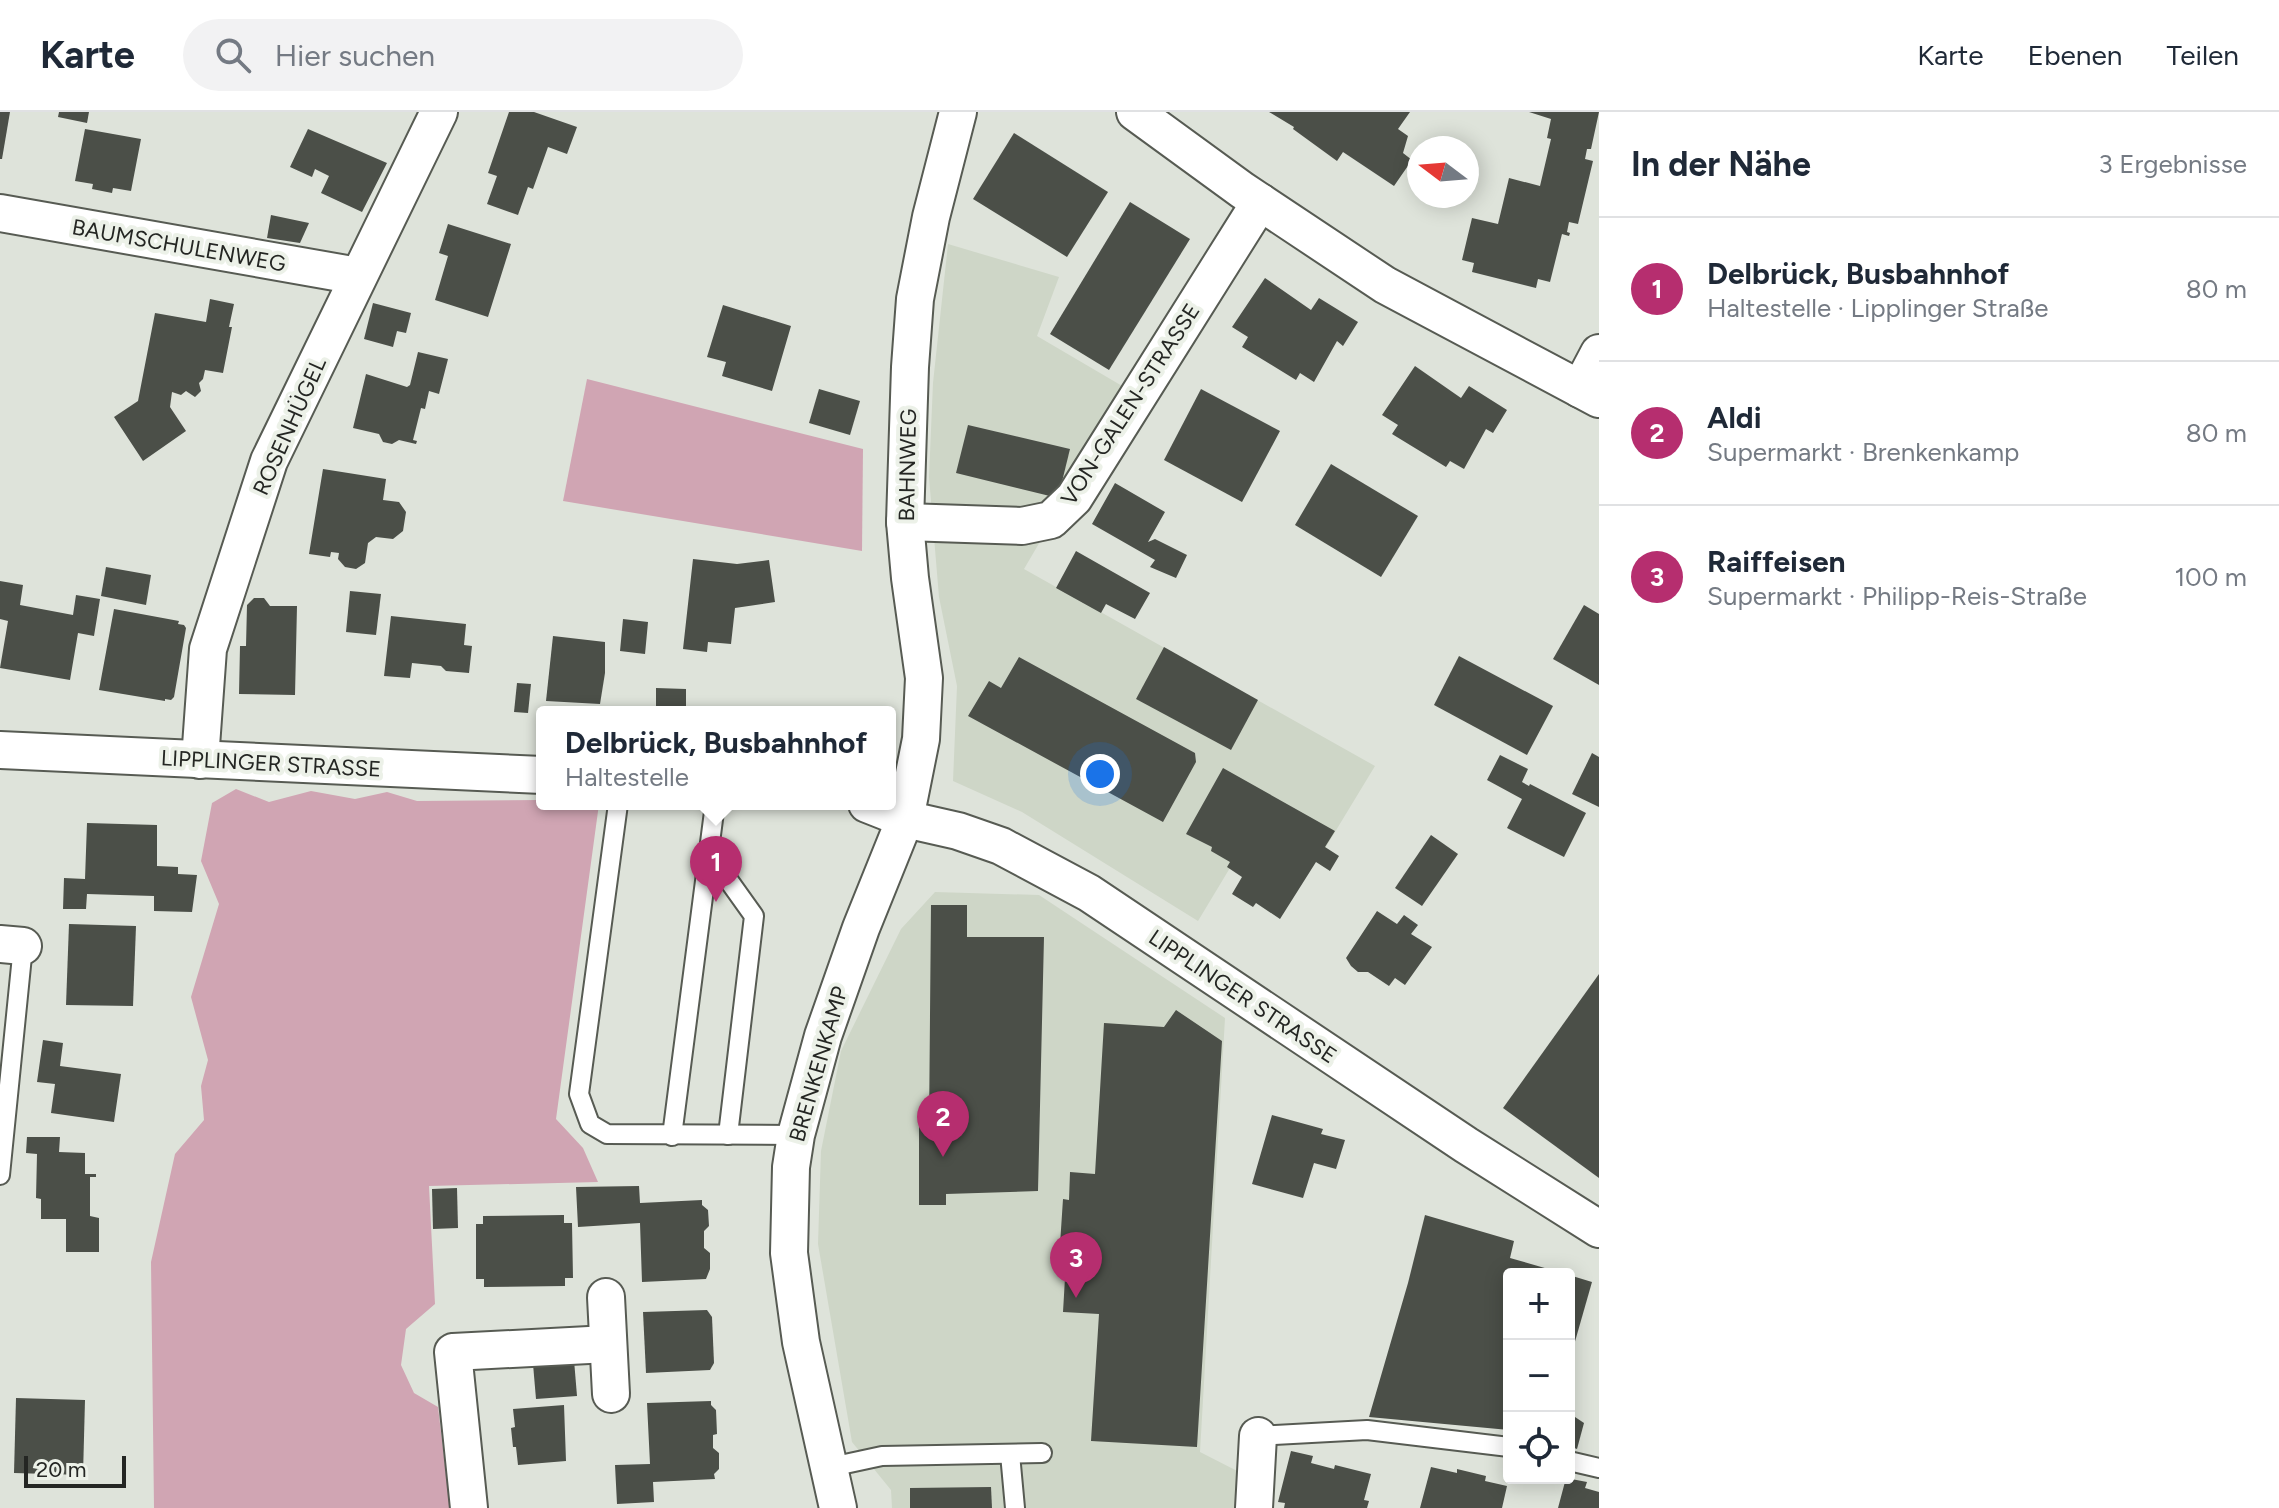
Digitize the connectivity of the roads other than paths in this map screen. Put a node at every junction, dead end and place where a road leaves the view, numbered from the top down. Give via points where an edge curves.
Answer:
1 (439, 112) edge
2 (958, 112) edge
3 (1135, 112) edge
4 (1260, 202) junction
5 (0, 213) edge
6 (358, 276) junction
7 (1599, 353) edge
8 (1589, 394) edge
9 (905, 522) junction
10 (0, 750) edge
11 (200, 760) junction
12 (536, 775) edge
13 (617, 810) edge
14 (714, 810) edge
15 (882, 810) edge
16 (905, 819) junction
17 (709, 853) junction
18 (11, 945) edge
19 (728, 1135) junction
20 (796, 1135) junction
21 (672, 1136) junction
22 (0, 1175) edge
23 (1599, 1229) edge
24 (606, 1297) dead end
25 (608, 1344) junction
26 (611, 1394) dead end
27 (1258, 1436) joint
28 (1503, 1446) edge
29 (1042, 1453) dead end
30 (1010, 1454) junction
31 (1575, 1462) edge
32 (831, 1467) junction
33 (1599, 1468) edge
34 (469, 1508) edge
35 (838, 1508) edge
36 (1015, 1508) edge
37 (1254, 1508) edge

1 - 6 street, ROSENHÜGEL
2 - 9 street, BAHNWEG via 915,299
3 - 4 street
4 - 8 street via 1385,285
4 - 9 street, VON-GALEN-STRASSE via 1074,498 1051,520 1022,526
5 - 6 street, BAUMSCHULENWEG
6 - 11 street, ROSENHÜGEL via 264,475 208,649
7 - 8 street
9 - 16 street, BAHNWEG via 924,678 921,739
10 - 11 street, LIPPLINGER STRASSE
11 - 12 street, LIPPLINGER STRASSE
13 - 21 lane via 579,1094 590,1124 607,1134
14 - 17 lane
15 - 16 street, LIPPLINGER STRASSE
16 - 20 street, BRENKENKAMP via 823,1036
16 - 23 street, LIPPLINGER STRASSE via 1001,846 1089,893
17 - 19 lane via 754,916
17 - 21 lane
18 - 22 lane
19 - 20 lane
19 - 21 lane
20 - 32 street, BRENKENKAMP via 789,1253 801,1342
24 - 25 street
25 - 26 street
25 - 34 street via 453,1352
27 - 28 lane via 1367,1430
27 - 37 street
29 - 30 lane
30 - 32 lane via 882,1456
30 - 36 lane
31 - 33 lane
32 - 35 street, BRENKENKAMP

